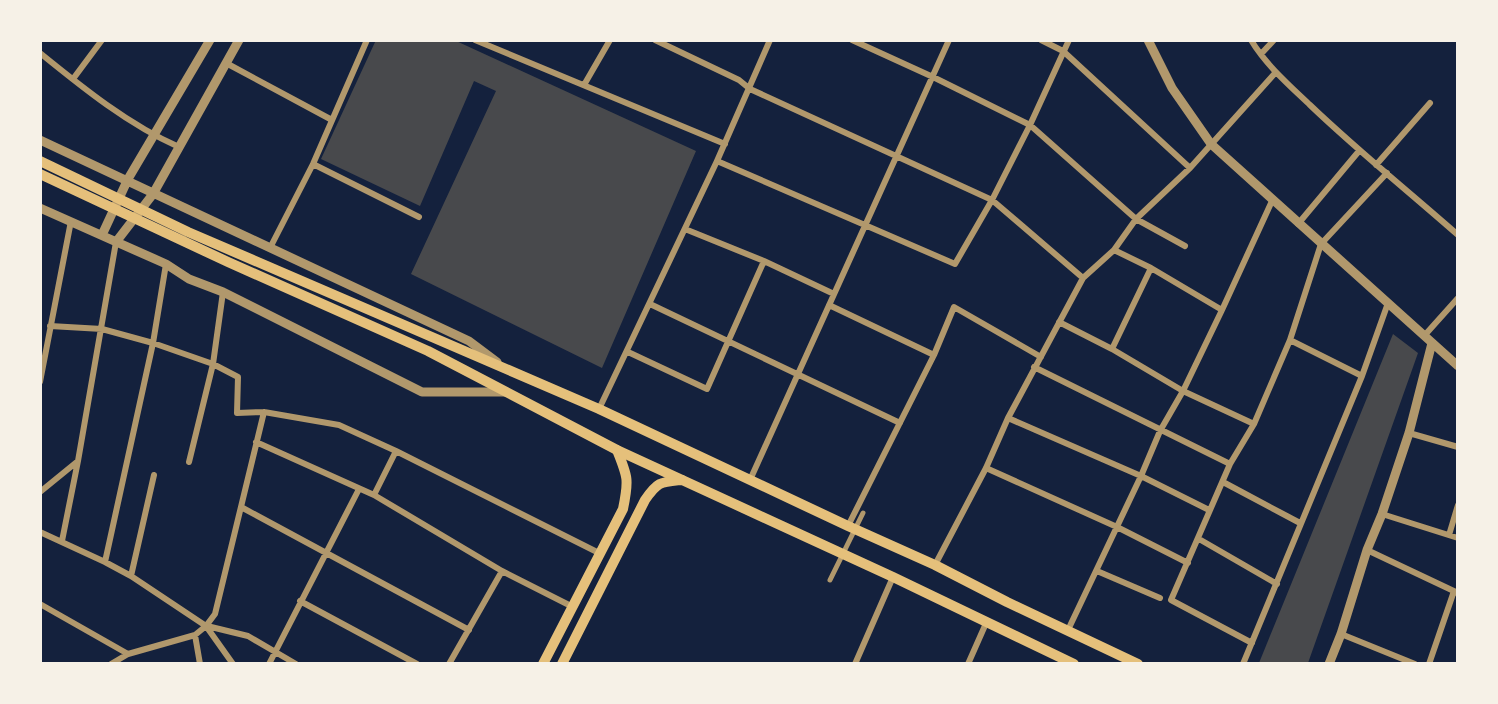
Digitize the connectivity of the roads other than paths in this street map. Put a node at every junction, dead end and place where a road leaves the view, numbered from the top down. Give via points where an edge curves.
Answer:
1 (102, 40) edge
2 (210, 40) edge
3 (239, 40) edge
4 (475, 40) edge
5 (610, 40) edge
6 (655, 40) edge
7 (770, 40) edge
8 (852, 40) edge
9 (949, 40) edge
10 (1041, 40) edge
11 (1069, 40) edge
12 (1148, 40) edge
13 (1251, 40) edge
14 (1274, 40) edge
15 (366, 41) edge
16 (1063, 51) junction
17 (40, 53) edge
18 (1261, 54) junction
19 (226, 63) junction
20 (1276, 72) junction
21 (933, 77) junction
22 (73, 79) junction
23 (584, 85) junction
24 (750, 89) junction
25 (1430, 103) dead end
26 (332, 120) junction
27 (1030, 125) junction
28 (154, 136) junction
29 (40, 140) edge
30 (725, 144) junction
31 (1211, 144) junction
32 (179, 147) junction
33 (1359, 152) junction
34 (896, 157) junction
35 (717, 161) junction
36 (313, 164) junction
37 (1376, 165) junction
38 (1190, 168) junction
39 (43, 169) edge
40 (1387, 172) junction
41 (128, 179) junction
42 (153, 194) junction
43 (992, 200) junction
44 (1272, 201) junction
45 (40, 208) edge
46 (419, 217) dead end
47 (1136, 219) junction
48 (70, 221) junction
49 (1298, 224) junction
50 (865, 225) junction
51 (685, 228) junction
52 (102, 235) junction
53 (1458, 236) edge
54 (116, 242) junction
55 (1321, 244) junction
56 (1185, 246) dead end
57 (270, 248) junction
58 (1114, 250) junction
59 (764, 261) junction
60 (166, 264) junction
61 (1151, 268) junction
62 (1083, 278) junction
63 (222, 292) junction
64 (834, 294) junction
65 (1458, 298) edge
66 (1388, 303) junction
67 (650, 304) junction
68 (829, 304) junction
69 (1222, 310) junction
70 (1059, 322) junction
71 (50, 326) junction
72 (102, 329) junction
73 (1424, 336) junction
74 (729, 340) junction
75 (1290, 340) junction
76 (153, 343) junction
77 (1432, 343) junction
78 (1112, 350) junction
79 (628, 352) junction
80 (934, 355) junction
81 (1041, 357) junction
82 (213, 364) junction
83 (1458, 366) edge
84 (503, 368) junction
85 (1034, 368) junction
86 (797, 374) junction
87 (1362, 376) junction
88 (40, 382) edge
89 (1183, 391) junction
90 (507, 392) junction
91 (599, 409) junction
92 (264, 412) junction
93 (1008, 418) junction
94 (900, 423) junction
95 (1254, 424) junction
96 (1160, 431) junction
97 (1409, 433) junction
98 (256, 442) junction
99 (1458, 447) edge
100 (617, 450) junction
101 (396, 451) junction
102 (78, 461) junction
103 (189, 462) dead end
104 (1230, 464) junction
105 (986, 468) junction
106 (154, 475) dead end
107 (1141, 476) junction
108 (682, 480) junction
109 (750, 480) junction
110 (1223, 482) junction
111 (359, 489) junction
112 (40, 492) edge
113 (374, 495) junction
114 (1458, 505) edge
115 (241, 507) junction
116 (1209, 510) junction
117 (863, 513) dead end
118 (1382, 514) junction
119 (1300, 523) junction
120 (1117, 527) junction
121 (852, 528) junction
122 (40, 532) edge
123 (1449, 535) junction
124 (1458, 538) edge
125 (1199, 539) junction
126 (62, 541) junction
127 (1367, 550) junction
128 (327, 553) junction
129 (599, 553) junction
130 (843, 553) junction
131 (105, 562) junction
132 (1188, 563) junction
133 (935, 565) junction
134 (502, 571) junction
135 (1097, 572) junction
136 (131, 576) junction
137 (893, 577) junction
138 (830, 580) dead end
139 (1277, 584) junction
140 (1456, 592) edge
141 (1160, 598) dead end
142 (300, 601) junction
143 (40, 604) edge
144 (571, 606) junction
145 (987, 621) junction
146 (207, 626) junction
147 (469, 630) junction
148 (1068, 630) junction
149 (1341, 634) junction
150 (195, 635) junction
151 (1252, 643) junction
152 (275, 653) junction
153 (128, 654) junction
154 (111, 663) edge
155 (200, 663) edge
156 (233, 663) edge
157 (269, 663) edge
158 (296, 663) edge
159 (417, 663) edge
160 (449, 663) edge
161 (543, 663) edge
162 (562, 663) edge
163 (855, 663) edge
164 (968, 663) edge
165 (1074, 663) edge
166 (1138, 663) edge
167 (1243, 663) edge
168 (1329, 663) edge
169 (1415, 663) edge
170 (1429, 663) edge

1 - 22 street
2 - 28 street
3 - 19 street
4 - 23 street
5 - 23 street
6 - 24 street
7 - 24 street
8 - 21 street
9 - 21 street
10 - 16 street
11 - 16 street
12 - 31 street via 1172,88
13 - 18 street
14 - 18 street
15 - 26 street
16 - 27 street
16 - 38 street
17 - 22 street
18 - 20 street
19 - 26 street
19 - 32 street
20 - 31 street
20 - 33 street
21 - 27 street
21 - 34 street
22 - 28 street
23 - 30 street
24 - 30 street
24 - 34 street
25 - 37 street
26 - 36 street
27 - 43 street
27 - 47 street
28 - 32 street
28 - 41 street
29 - 41 street
30 - 35 street
31 - 38 street
31 - 44 street
32 - 42 street
33 - 37 street
33 - 49 street
34 - 43 street
34 - 50 street
35 - 50 street
35 - 51 street
36 - 46 street
36 - 57 street
37 - 40 street
38 - 47 street
39 - 84 main road
39 - 90 main road via 228,262 428,351
40 - 53 street
40 - 55 street
41 - 42 street
41 - 52 street
42 - 54 street
42 - 57 street
43 - 50 street via 956,264
43 - 62 street
44 - 49 street
44 - 69 street
45 - 48 street
47 - 56 street
47 - 58 street
48 - 52 street
48 - 71 street
49 - 55 street
50 - 64 street
51 - 59 street
51 - 67 street
52 - 54 street
54 - 60 street
54 - 72 street
55 - 66 street
55 - 75 street
57 - 84 street via 469,340
58 - 61 street
58 - 62 street
59 - 64 street
59 - 74 street
60 - 63 street via 189,279
60 - 76 street
61 - 69 street
61 - 78 street
62 - 70 street
63 - 82 street
63 - 90 street via 422,392
64 - 68 street
65 - 73 street
66 - 73 street
66 - 87 street
67 - 74 street
67 - 79 street
68 - 80 street
68 - 86 street
69 - 89 street
70 - 78 street
70 - 81 street
71 - 72 street
71 - 88 street
72 - 76 street
72 - 102 street
73 - 77 street
74 - 79 street via 707,389
74 - 86 street
75 - 87 street
75 - 95 street
76 - 82 street
76 - 131 street
77 - 83 street
77 - 97 street
78 - 89 street
79 - 91 street
80 - 81 street via 954,307
80 - 94 street
81 - 85 street
82 - 92 street via 238,377 237,413
82 - 103 street
84 - 91 main road
85 - 93 street
85 - 96 street
86 - 94 street
86 - 109 street
87 - 119 street
89 - 95 street
89 - 96 street
90 - 100 main road
91 - 109 main road
92 - 98 street
92 - 101 street via 339,425
93 - 105 street
93 - 107 street
94 - 121 street
95 - 104 street
96 - 104 street
96 - 107 street
97 - 99 street
97 - 118 street
98 - 111 street
98 - 115 street
100 - 108 main road
100 - 129 main road via 628,484 623,509
101 - 113 street
101 - 129 street
102 - 112 street
102 - 126 street
104 - 110 street
105 - 120 street
105 - 133 street
106 - 136 street
107 - 116 street
107 - 120 street
108 - 130 main road
108 - 162 main road via 655,486
109 - 121 main road
110 - 116 street
110 - 119 street
111 - 113 street
111 - 128 street
113 - 134 street
114 - 123 street
115 - 128 street
115 - 146 street via 215,614
116 - 125 street
117 - 121 street
118 - 123 street
118 - 127 street
119 - 139 street
120 - 132 street
120 - 135 street
121 - 130 street
121 - 133 main road
122 - 126 street
123 - 124 street
125 - 132 street
125 - 139 street
126 - 131 street
127 - 140 street
127 - 149 street
128 - 142 street
128 - 147 street
129 - 144 main road
130 - 137 main road
130 - 138 street
131 - 136 street
132 - 151 street via 1171,600
133 - 148 main road
134 - 144 street
134 - 147 street
135 - 141 street
135 - 148 street
136 - 146 street
137 - 145 main road
137 - 163 street
139 - 151 street
140 - 170 street
142 - 152 street
142 - 159 street
143 - 153 street
144 - 161 main road
145 - 164 street
145 - 165 main road
146 - 150 street
146 - 152 street via 248,636
146 - 156 street
147 - 160 street
148 - 166 main road
149 - 168 street
149 - 169 street
150 - 153 street
150 - 155 street
151 - 167 street
152 - 157 street
152 - 158 street
153 - 154 street

